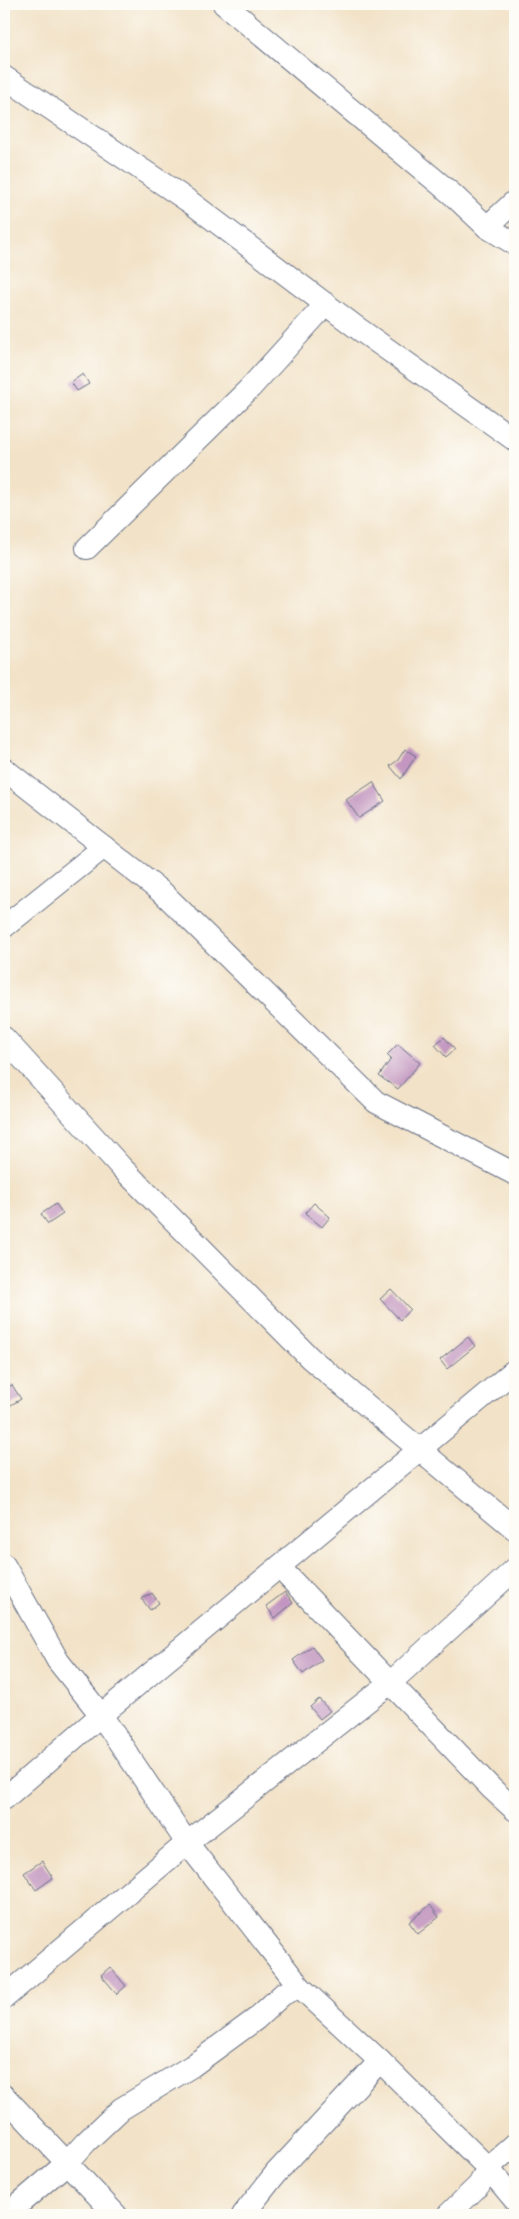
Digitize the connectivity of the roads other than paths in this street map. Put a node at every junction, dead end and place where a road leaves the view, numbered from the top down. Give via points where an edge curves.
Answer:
1 (224, 4) edge
2 (4, 77) edge
3 (515, 201) edge
4 (486, 226) junction
5 (515, 244) edge
6 (326, 304) junction
7 (515, 440) edge
8 (87, 548) dead end
9 (4, 769) edge
10 (104, 847) junction
11 (4, 927) edge
12 (4, 1038) edge
13 (515, 1174) edge
14 (515, 1370) edge
15 (419, 1450) junction
16 (515, 1529) edge
17 (4, 1565) edge
18 (279, 1567) junction
19 (515, 1569) edge
20 (390, 1683) junction
21 (101, 1715) junction
22 (4, 1798) edge
23 (515, 1810) edge
24 (187, 1843) junction
25 (300, 1987) junction
26 (4, 1998) edge
27 (380, 2061) junction
28 (4, 2096) edge
29 (515, 2144) edge
30 (67, 2163) junction
31 (488, 2168) junction
32 (515, 2200) edge
33 (6, 2215) edge
34 (116, 2215) edge
35 (243, 2215) edge
36 (448, 2215) edge

1 - 4 street
2 - 6 street via 190,202
3 - 4 street
4 - 5 street
6 - 7 street
6 - 8 street via 250,388
9 - 10 street
10 - 11 street
10 - 13 street via 164,894 376,1102
12 - 15 street via 121,1168 310,1358
14 - 15 street
15 - 16 street
15 - 18 street
17 - 21 street via 58,1662
18 - 20 street
18 - 21 street
19 - 20 street
20 - 23 street
20 - 24 street
21 - 22 street
21 - 24 street
24 - 25 street
24 - 26 street
25 - 27 street
25 - 30 street via 283,1994 256,2019 192,2066 121,2109
27 - 31 street
27 - 35 street via 276,2173
28 - 30 street
29 - 31 street
30 - 33 street
30 - 34 street
31 - 32 street
31 - 36 street via 479,2185

